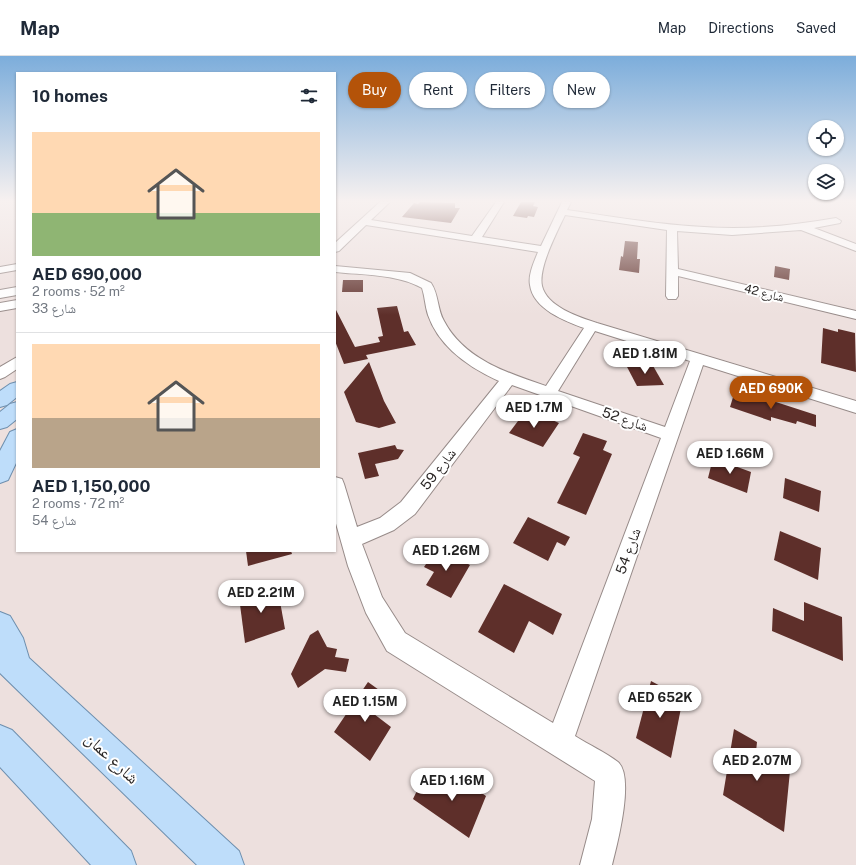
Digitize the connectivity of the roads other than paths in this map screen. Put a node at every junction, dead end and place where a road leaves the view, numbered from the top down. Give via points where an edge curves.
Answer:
1 (345, 240) edge
2 (480, 240) edge
3 (550, 240) edge
4 (672, 240) edge
5 (836, 240) edge
6 (336, 248) edge
7 (856, 248) edge
8 (546, 250) junction
9 (16, 267) edge
10 (336, 269) edge
11 (0, 270) edge
12 (672, 270) junction
13 (16, 279) edge
14 (0, 282) edge
15 (16, 291) edge
16 (0, 294) edge
17 (672, 296) dead end
18 (16, 304) edge
19 (0, 307) edge
20 (856, 315) edge
21 (592, 326) junction
22 (698, 359) junction
23 (16, 363) edge
24 (0, 374) edge
25 (509, 379) junction
26 (16, 382) edge
27 (16, 389) edge
28 (0, 392) edge
29 (549, 393) junction
30 (0, 400) edge
31 (856, 407) edge
32 (16, 410) edge
33 (0, 422) edge
34 (670, 434) junction
35 (16, 439) edge
36 (0, 474) edge
37 (336, 487) edge
38 (351, 539) junction
39 (0, 626) edge
40 (7, 659) edge
41 (0, 742) edge
42 (559, 743) junction
43 (116, 865) edge
44 (225, 865) edge
45 (596, 865) edge

1 - 6 street
2 - 8 street
3 - 8 street
4 - 12 street
5 - 7 street
8 - 21 street via 535,281 540,295 563,314
9 - 11 street
10 - 25 street, شارع 52 via 399,277 423,283 428,288 433,313 454,345 476,363
12 - 17 street
12 - 20 street, شارع 42
13 - 14 street
15 - 16 street
18 - 19 street
21 - 22 street
21 - 29 street
22 - 31 street
22 - 34 street, شارع 54
23 - 24 street
25 - 29 street, شارع 52
25 - 38 street, شارع 59 via 408,508 387,524
26 - 28 main road
27 - 30 main road
29 - 34 street, شارع 52
32 - 33 main road
34 - 42 street, شارع 54
35 - 36 main road
37 - 38 street
38 - 42 street via 366,590 396,642
39 - 40 main road via 12,649
40 - 44 main road, شارع عمان
41 - 43 main road
42 - 45 street via 609,773 610,809

